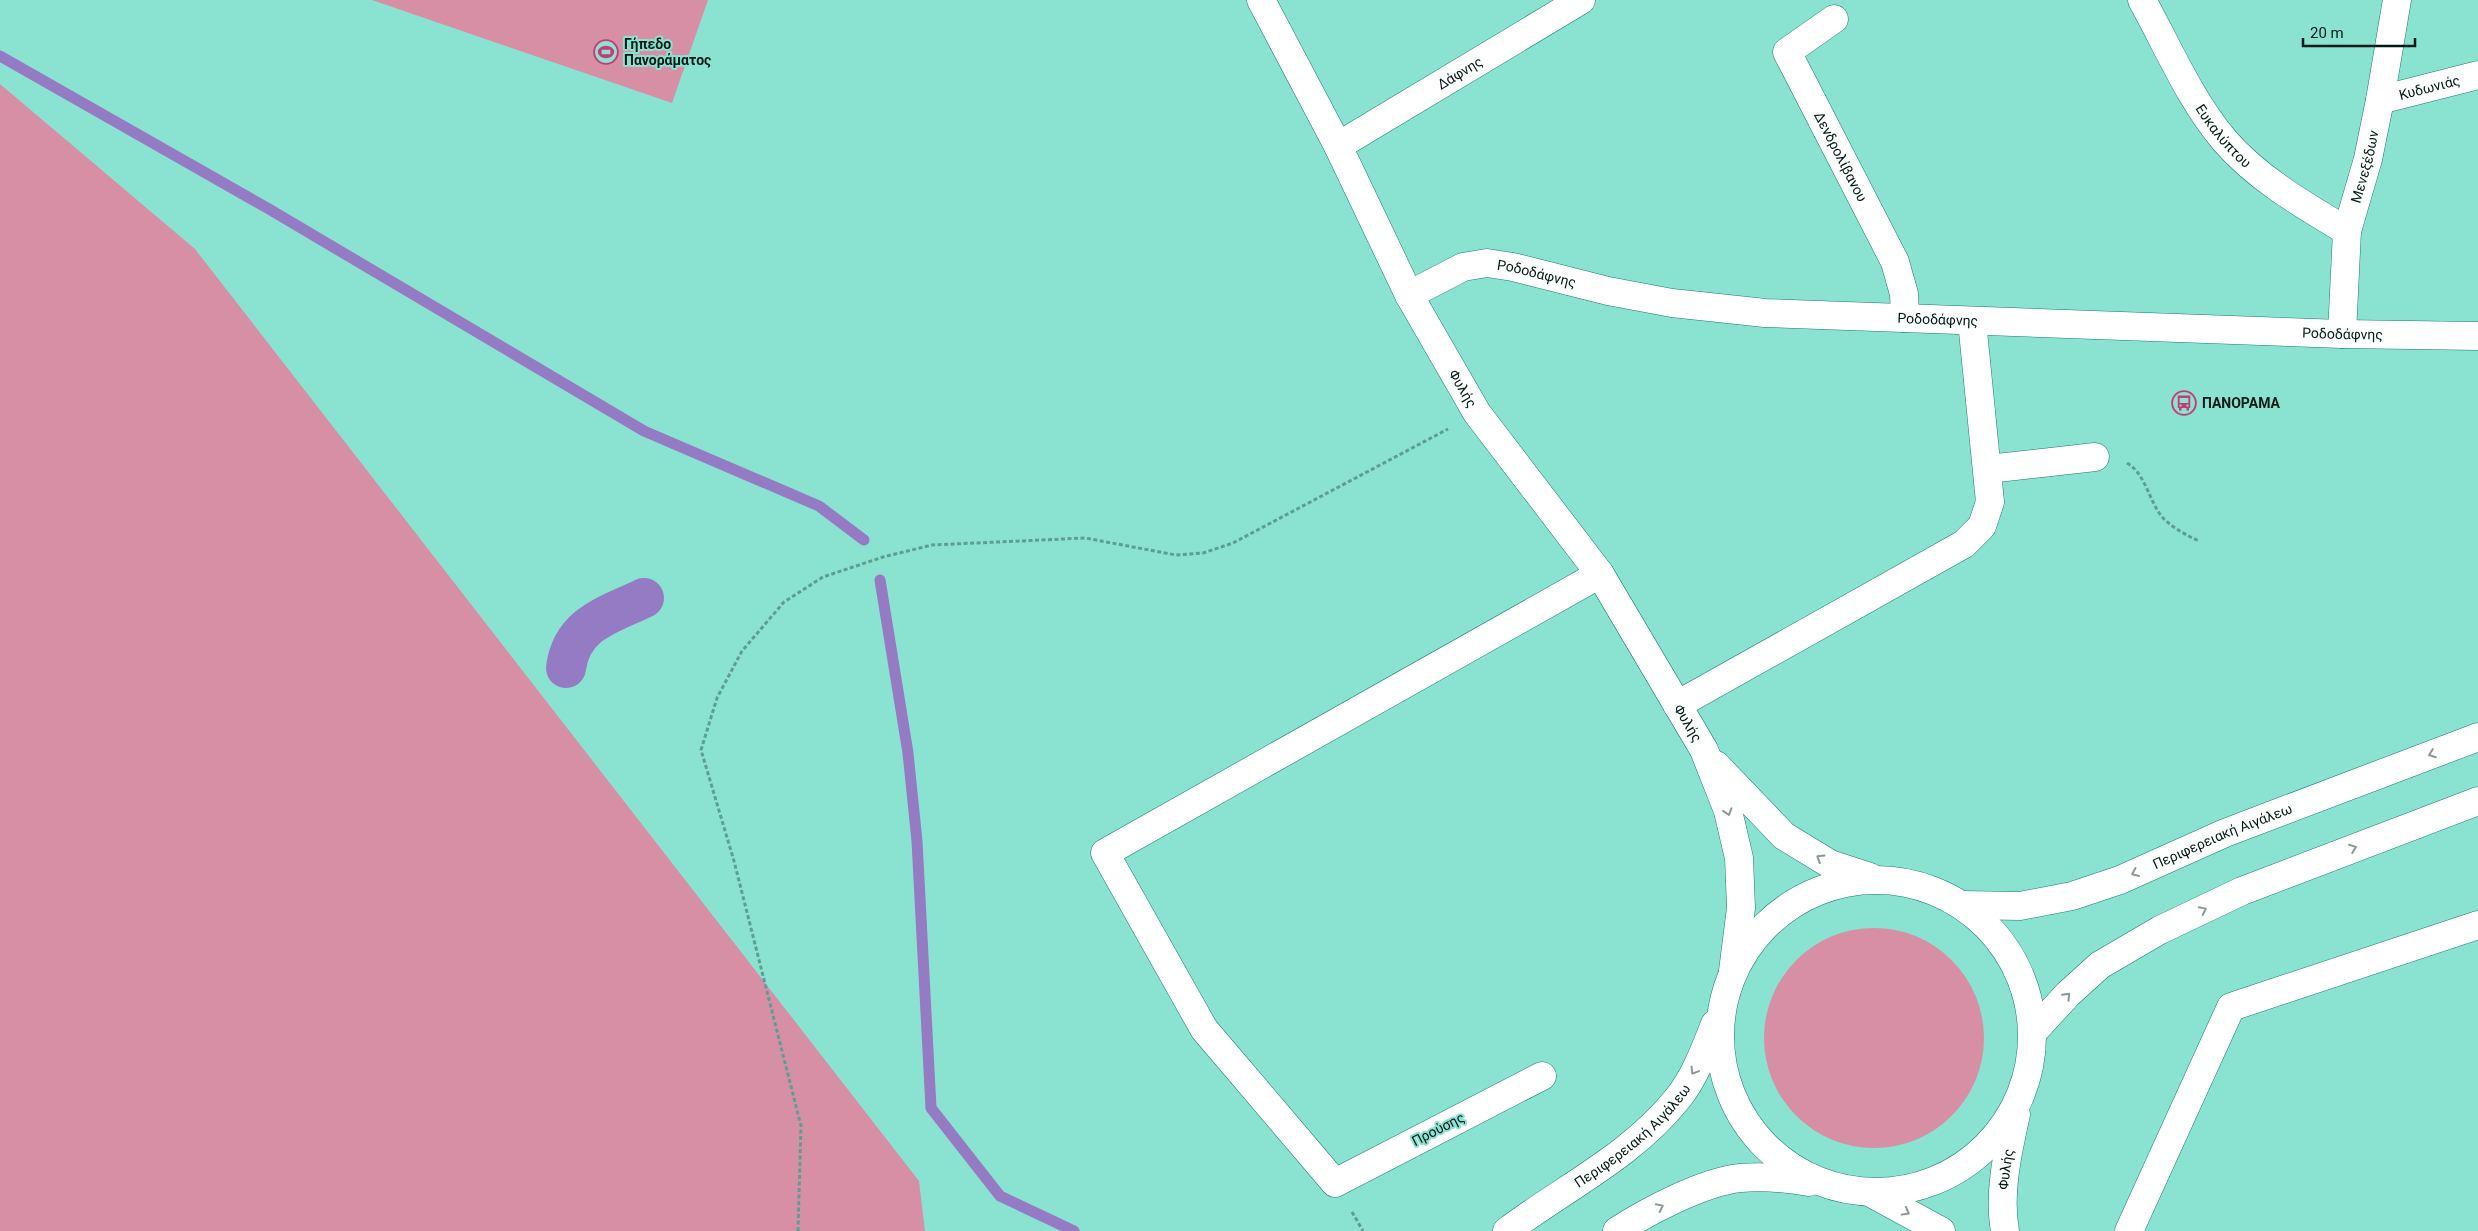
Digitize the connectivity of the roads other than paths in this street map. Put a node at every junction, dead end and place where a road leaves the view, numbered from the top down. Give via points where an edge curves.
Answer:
1 (1262, 0) edge
2 (1582, 0) edge
3 (2142, 0) edge
4 (2397, 0) edge
5 (1834, 19) dead end
6 (2478, 75) edge
7 (2380, 100) junction
8 (1338, 146) junction
9 (2347, 231) junction
10 (1409, 295) junction
11 (1905, 318) junction
12 (1972, 321) junction
13 (2342, 334) junction
14 (2478, 336) edge
15 (2095, 457) road end
16 (1988, 469) junction
17 (1600, 574) junction
18 (1677, 705) junction
19 (2478, 737) edge
20 (1704, 750) junction
21 (2478, 801) edge
22 (1882, 880) junction
23 (1963, 905) junction
24 (2478, 925) edge
25 (1733, 971) junction
26 (1721, 1011) junction
27 (2034, 1032) junction
28 (1542, 1076) dead end
29 (2017, 1107) junction
30 (1819, 1183) junction
31 (1871, 1193) junction
32 (1507, 1231) edge
33 (1617, 1231) edge
34 (1941, 1231) edge
35 (2005, 1231) edge
36 (2129, 1231) edge

1 - 8 street, Φυλής
2 - 8 street, Δάφνης
3 - 9 street, Ευκαλύπτου via 2198,102 2225,141 2299,203
4 - 7 street, Μενεξέδων
5 - 11 street, Δενδρολίβανου via 1787,52 1895,262 1904,294
6 - 7 street, Κυδωνιάς
7 - 9 street, Μενεξέδων via 2368,160
8 - 10 street, Φυλής
9 - 13 street, Μενεξέδων
10 - 11 street, Ροδοδάφνης via 1463,267 1487,263 1608,291 1713,309
10 - 17 street, Φυλής via 1477,414
11 - 12 street, Ροδοδάφνης
12 - 13 street, Ροδοδάφνης
12 - 16 street
13 - 14 street, Ροδοδάφνης
15 - 16 street
16 - 18 street via 1990,502 1982,526 1964,544
17 - 18 street, Φυλής
17 - 28 street, Προύσης via 1105,853 1204,1029 1334,1182
18 - 20 street, Φυλής
19 -> 23 street, Περιφερειακή Αιγάλεω via 2225,833 2120,880 2072,896 2020,906
22 -> 20 street, Φυλής via 1830,864 1784,836
20 -> 25 street, Φυλής via 1728,811 1738,858 1741,908
27 -> 21 street via 2100,965 2160,930 2242,891
22 - 23 street via 1924,887
22 - 25 street via 1836,885 1794,903 1758,933
23 - 27 street via 1999,939 2024,982
24 - 36 street via 2231,1007
25 - 26 street
26 - 30 street via 1721,1064 1739,1114 1773,1156
26 -> 32 street, Περιφερειακή Αιγάλεω via 1703,1056 1678,1098 1645,1133 1596,1171
27 - 29 street via 2030,1070
29 - 31 street via 1981,1154 1930,1184
29 - 35 street, Φυλής via 2006,1164
30 - 31 street
33 -> 30 street via 1689,1192 1738,1178 1778,1177
31 -> 34 street

